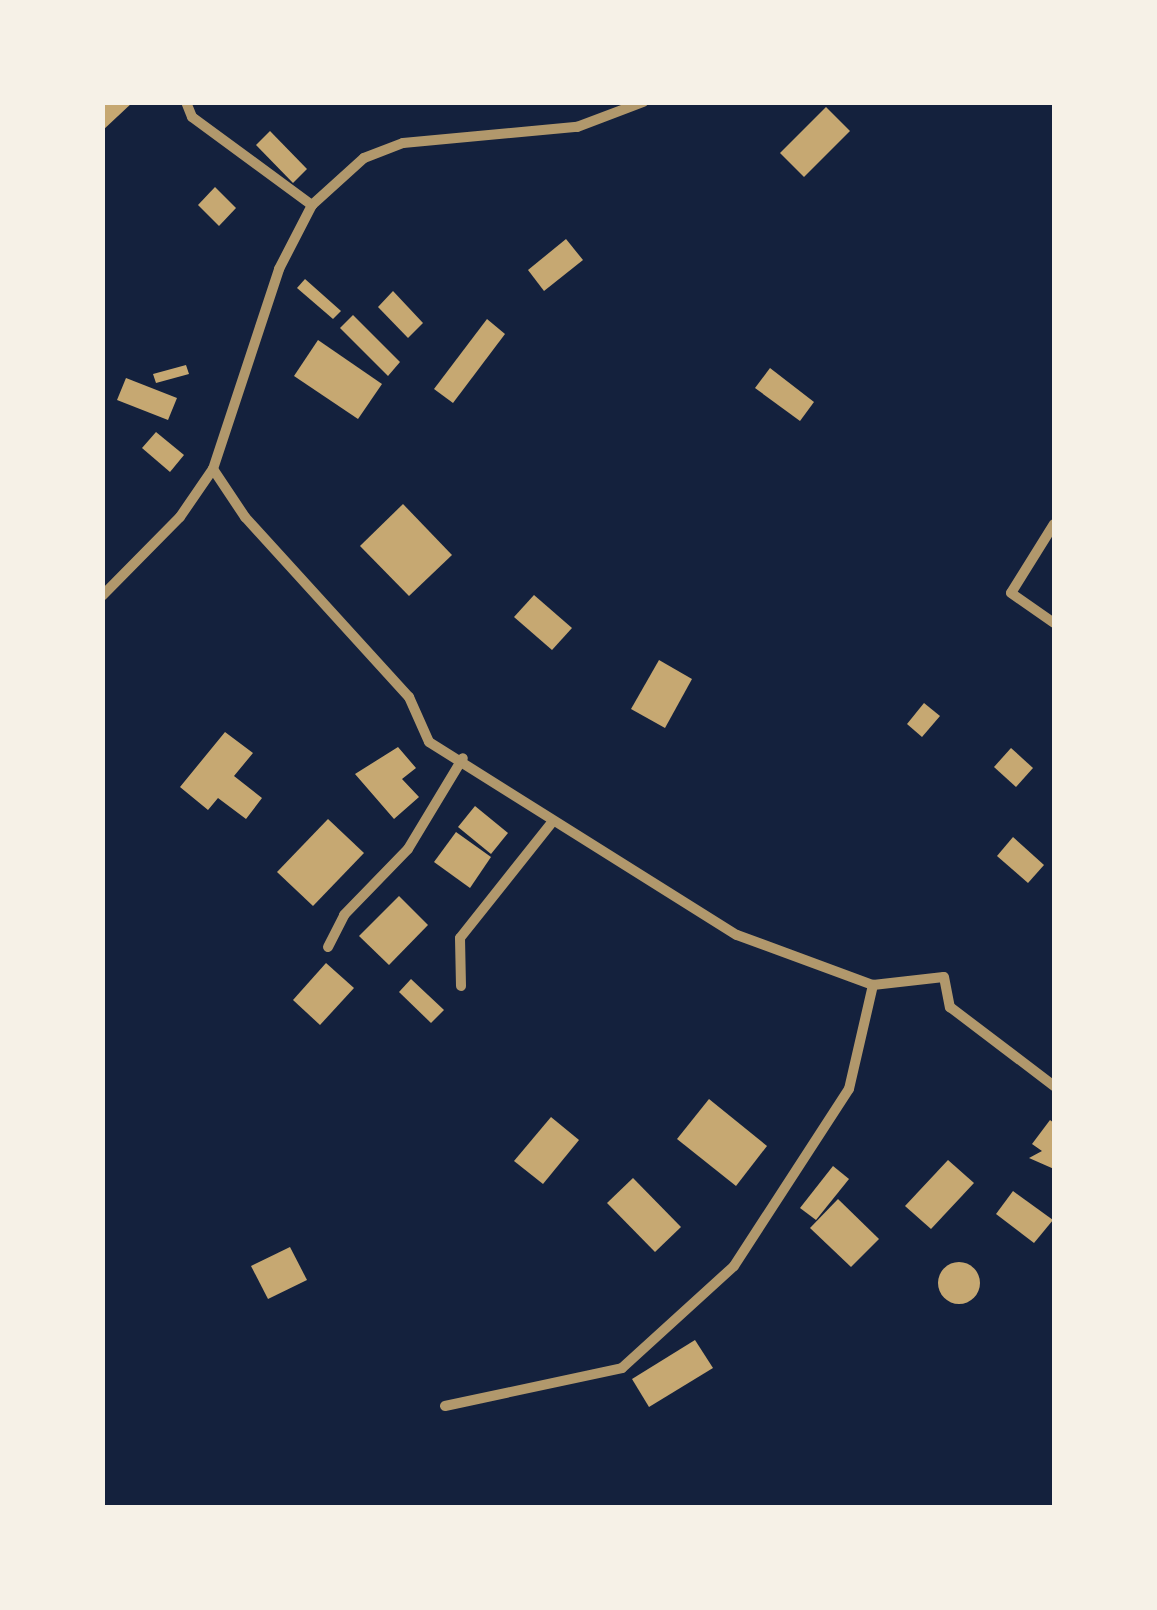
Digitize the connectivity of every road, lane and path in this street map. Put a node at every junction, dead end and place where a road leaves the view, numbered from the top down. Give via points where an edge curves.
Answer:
1 (186, 102) edge
2 (643, 102) edge
3 (312, 205) junction
4 (213, 469) junction
5 (1054, 524) edge
6 (102, 596) edge
7 (1054, 623) edge
8 (463, 758) junction
9 (553, 821) junction
10 (328, 947) dead end
11 (873, 984) junction
12 (461, 986) dead end
13 (1054, 1086) edge
14 (445, 1406) dead end

1 - 3 street via 192,118
2 - 3 street via 577,127 404,142 364,158
3 - 4 street via 279,269
4 - 6 street via 180,518
4 - 8 street via 244,517 409,696 429,742
5 - 7 street via 1010,593
8 - 9 street
8 - 10 street via 408,849 344,916
9 - 11 street via 737,935
9 - 12 street via 460,938
11 - 13 street via 944,977 950,1008
11 - 14 street via 849,1089 734,1266 622,1368

